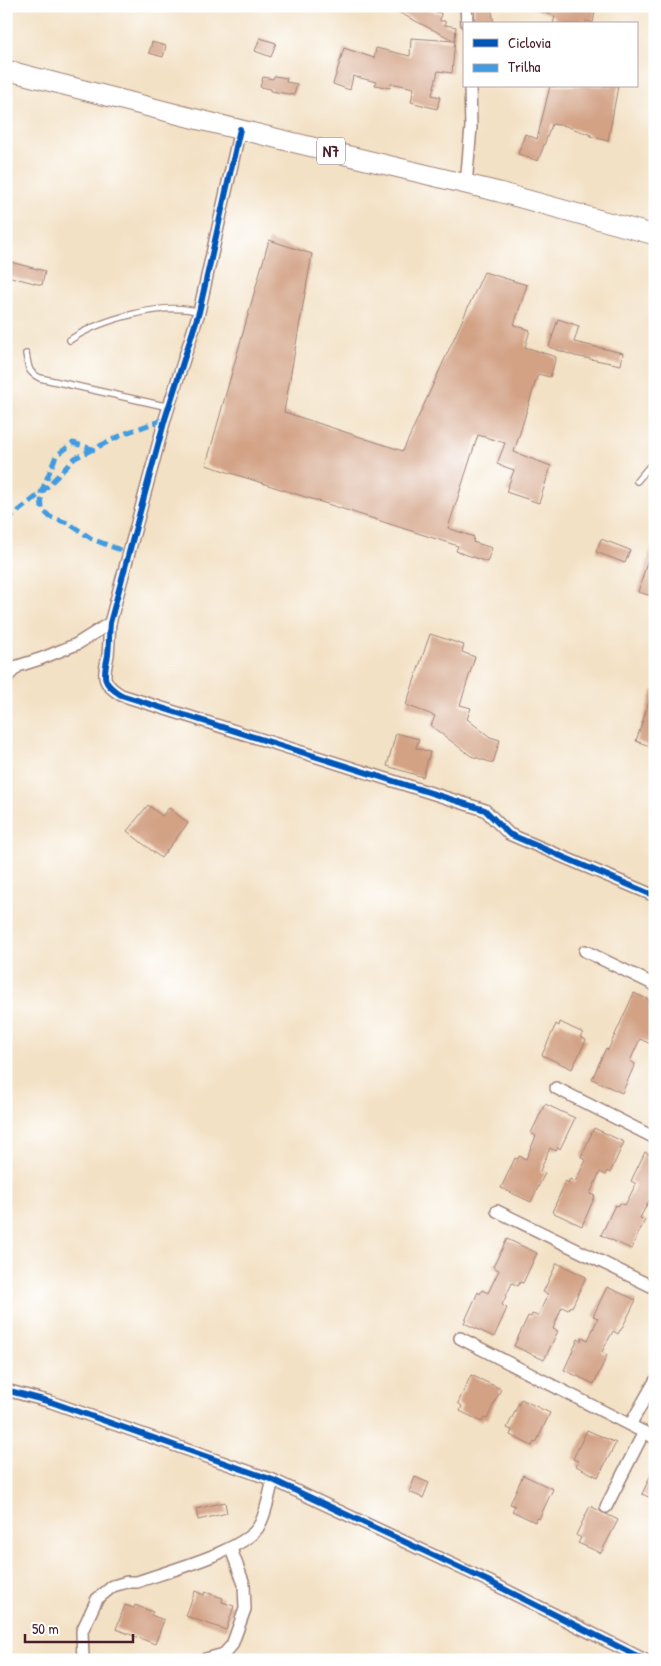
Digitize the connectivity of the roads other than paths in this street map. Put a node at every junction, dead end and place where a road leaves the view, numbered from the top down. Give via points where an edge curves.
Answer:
1 (466, 6) edge
2 (467, 22) edge
3 (6, 70) edge
4 (470, 88) edge
5 (240, 129) junction
6 (466, 184) junction
7 (655, 235) edge
8 (199, 312) junction
9 (70, 340) dead end
10 (26, 354) dead end
11 (169, 407) junction
12 (655, 460) edge
13 (638, 481) dead end
14 (110, 624) junction
15 (6, 678) edge
16 (655, 896) edge
17 (585, 952) dead end
18 (655, 985) edge
19 (556, 1088) dead end
20 (655, 1138) edge
21 (497, 1212) dead end
22 (655, 1288) edge
23 (460, 1338) dead end
24 (655, 1381) edge
25 (6, 1390) edge
26 (630, 1425) junction
27 (649, 1435) edge
28 (273, 1480) junction
29 (606, 1507) dead end
30 (230, 1549) junction
31 (83, 1660) edge
32 (202, 1660) edge
33 (645, 1660) edge

1 - 2 street
3 - 5 highway, N7
4 - 6 street via 471,127
5 - 6 highway, N7
5 - 8 street
6 - 7 highway, N7
8 - 9 lane via 188,309 149,310 84,331
8 - 11 street
10 - 11 lane via 29,370 40,378
11 - 14 street
12 - 13 lane
14 - 15 street via 77,644 18,666
14 - 16 street via 104,673 110,689 121,695 485,810 509,834
17 - 18 street
19 - 20 street
21 - 22 street
23 - 26 street
24 - 26 street
25 - 28 street via 51,1402
26 - 27 street
27 - 29 street
28 - 30 street via 260,1526
28 - 33 street via 488,1581
30 - 31 street via 137,1582 112,1586 97,1599 82,1630
30 - 32 street via 244,1584 245,1609 232,1645 224,1654

